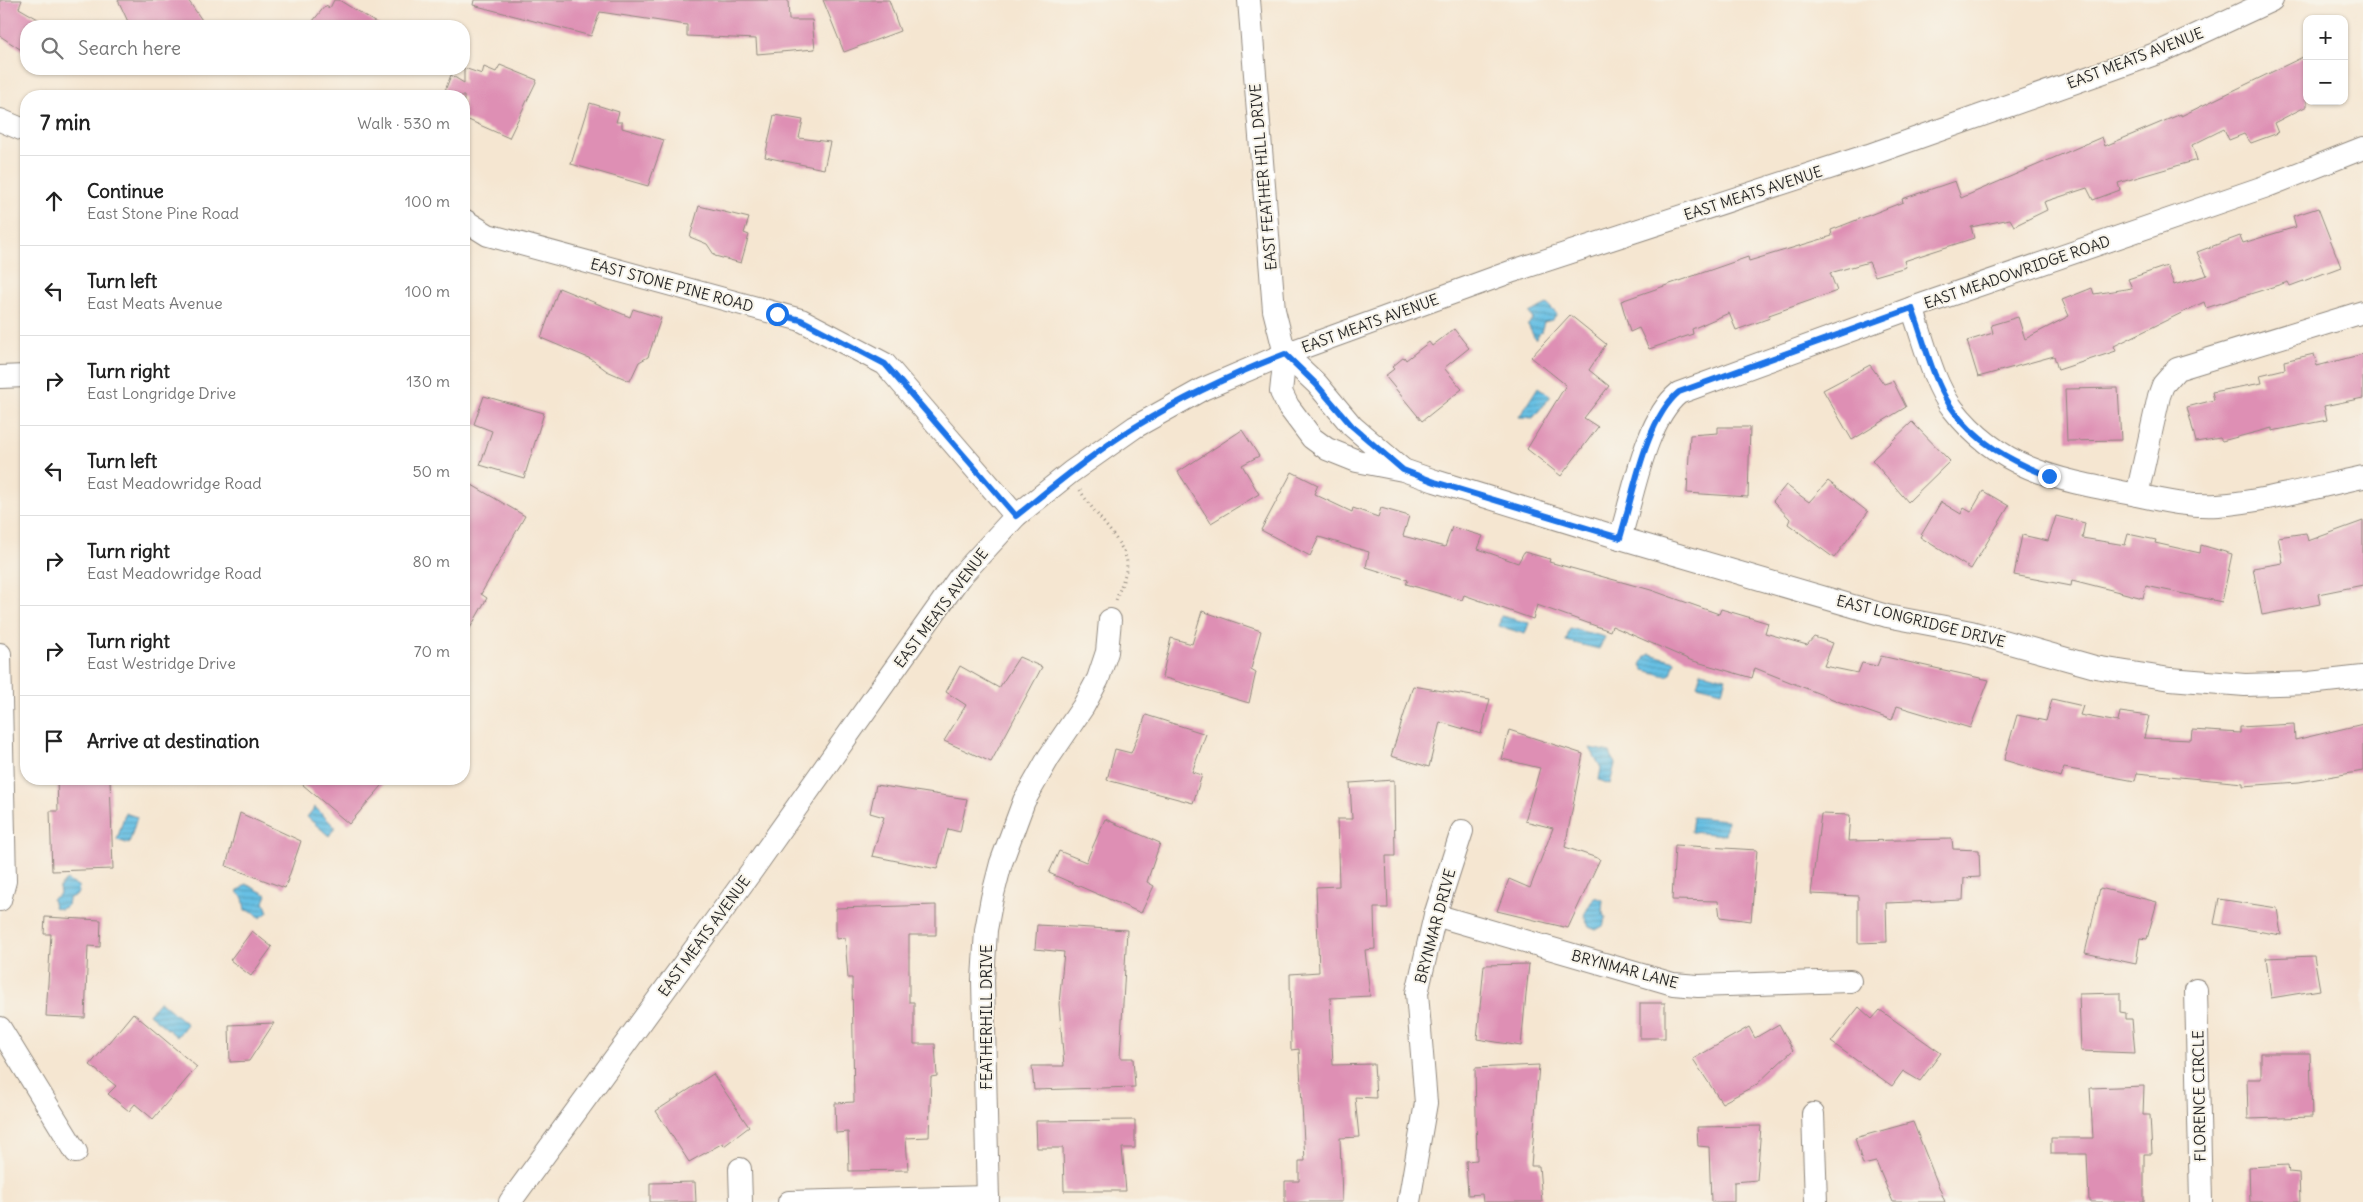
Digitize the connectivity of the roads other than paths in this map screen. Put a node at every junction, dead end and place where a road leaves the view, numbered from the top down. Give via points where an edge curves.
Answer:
1 (1248, 0) edge
2 (2272, 0) edge
3 (0, 120) edge
4 (20, 128) edge
5 (2363, 148) edge
6 (470, 224) edge
7 (1912, 308) junction
8 (2363, 312) edge
9 (1285, 354) junction
10 (20, 376) edge
11 (0, 377) edge
12 (1403, 470) junction
13 (2363, 477) edge
14 (2138, 495) junction
15 (1016, 516) junction
16 (1620, 538) junction
17 (1110, 620) road end
18 (0, 654) edge
19 (2363, 677) edge
20 (1462, 831) dead end
21 (0, 900) edge
22 (1435, 915) junction
23 (1850, 981) dead end
24 (2196, 990) dead end
25 (0, 1028) edge
26 (1813, 1114) dead end
27 (76, 1152) dead end
28 (740, 1169) dead end
29 (988, 1200) edge
30 (510, 1202) edge
31 (741, 1202) edge
32 (789, 1202) edge
33 (1409, 1202) edge
34 (1816, 1202) edge
35 (2202, 1202) edge

1 - 9 street, EAST FEATHER HILL DRIVE via 1274,310
2 - 9 street, EAST MEATS AVENUE via 2149,56 1869,155 1513,271
3 - 4 street
5 - 7 street, EAST MEADOWRIDGE ROAD via 2267,186
6 - 15 street, EAST STONE PINE ROAD via 488,234 801,320 885,364
7 - 14 street via 1938,383 1951,408 1992,449 2022,466 2049,476
7 - 16 street, EAST MEADOWRIDGE ROAD via 1679,392 1658,417
8 - 14 street via 2177,369 2163,385 2159,396
9 - 12 street, EAST LONGRIDGE DRIVE via 1352,426
9 - 12 street, EAST LONGRIDGE DRIVE via 1281,392 1312,438 1341,455
9 - 15 street, EAST MEATS AVENUE via 1211,386 1135,427
10 - 11 street
12 - 16 street, EAST LONGRIDGE DRIVE
13 - 14 street via 2217,505 2178,503
15 - 30 street, EAST MEATS AVENUE via 960,578 748,877
16 - 19 street, EAST LONGRIDGE DRIVE via 1887,616 1971,632 2095,667 2170,679 2245,685
17 - 29 street, FEATHERHILL DRIVE via 1107,652 1098,679 1024,801 992,898 983,980
18 - 21 street via 5,881
20 - 22 street, BRYNMAR DRIVE
22 - 23 street, BRYNMAR LANE via 1673,984
22 - 33 street, BRYNMAR DRIVE via 1417,993 1426,1103
24 - 35 street, FLORENCE CIRCLE
25 - 27 street
26 - 34 street
28 - 31 street
29 - 32 street

